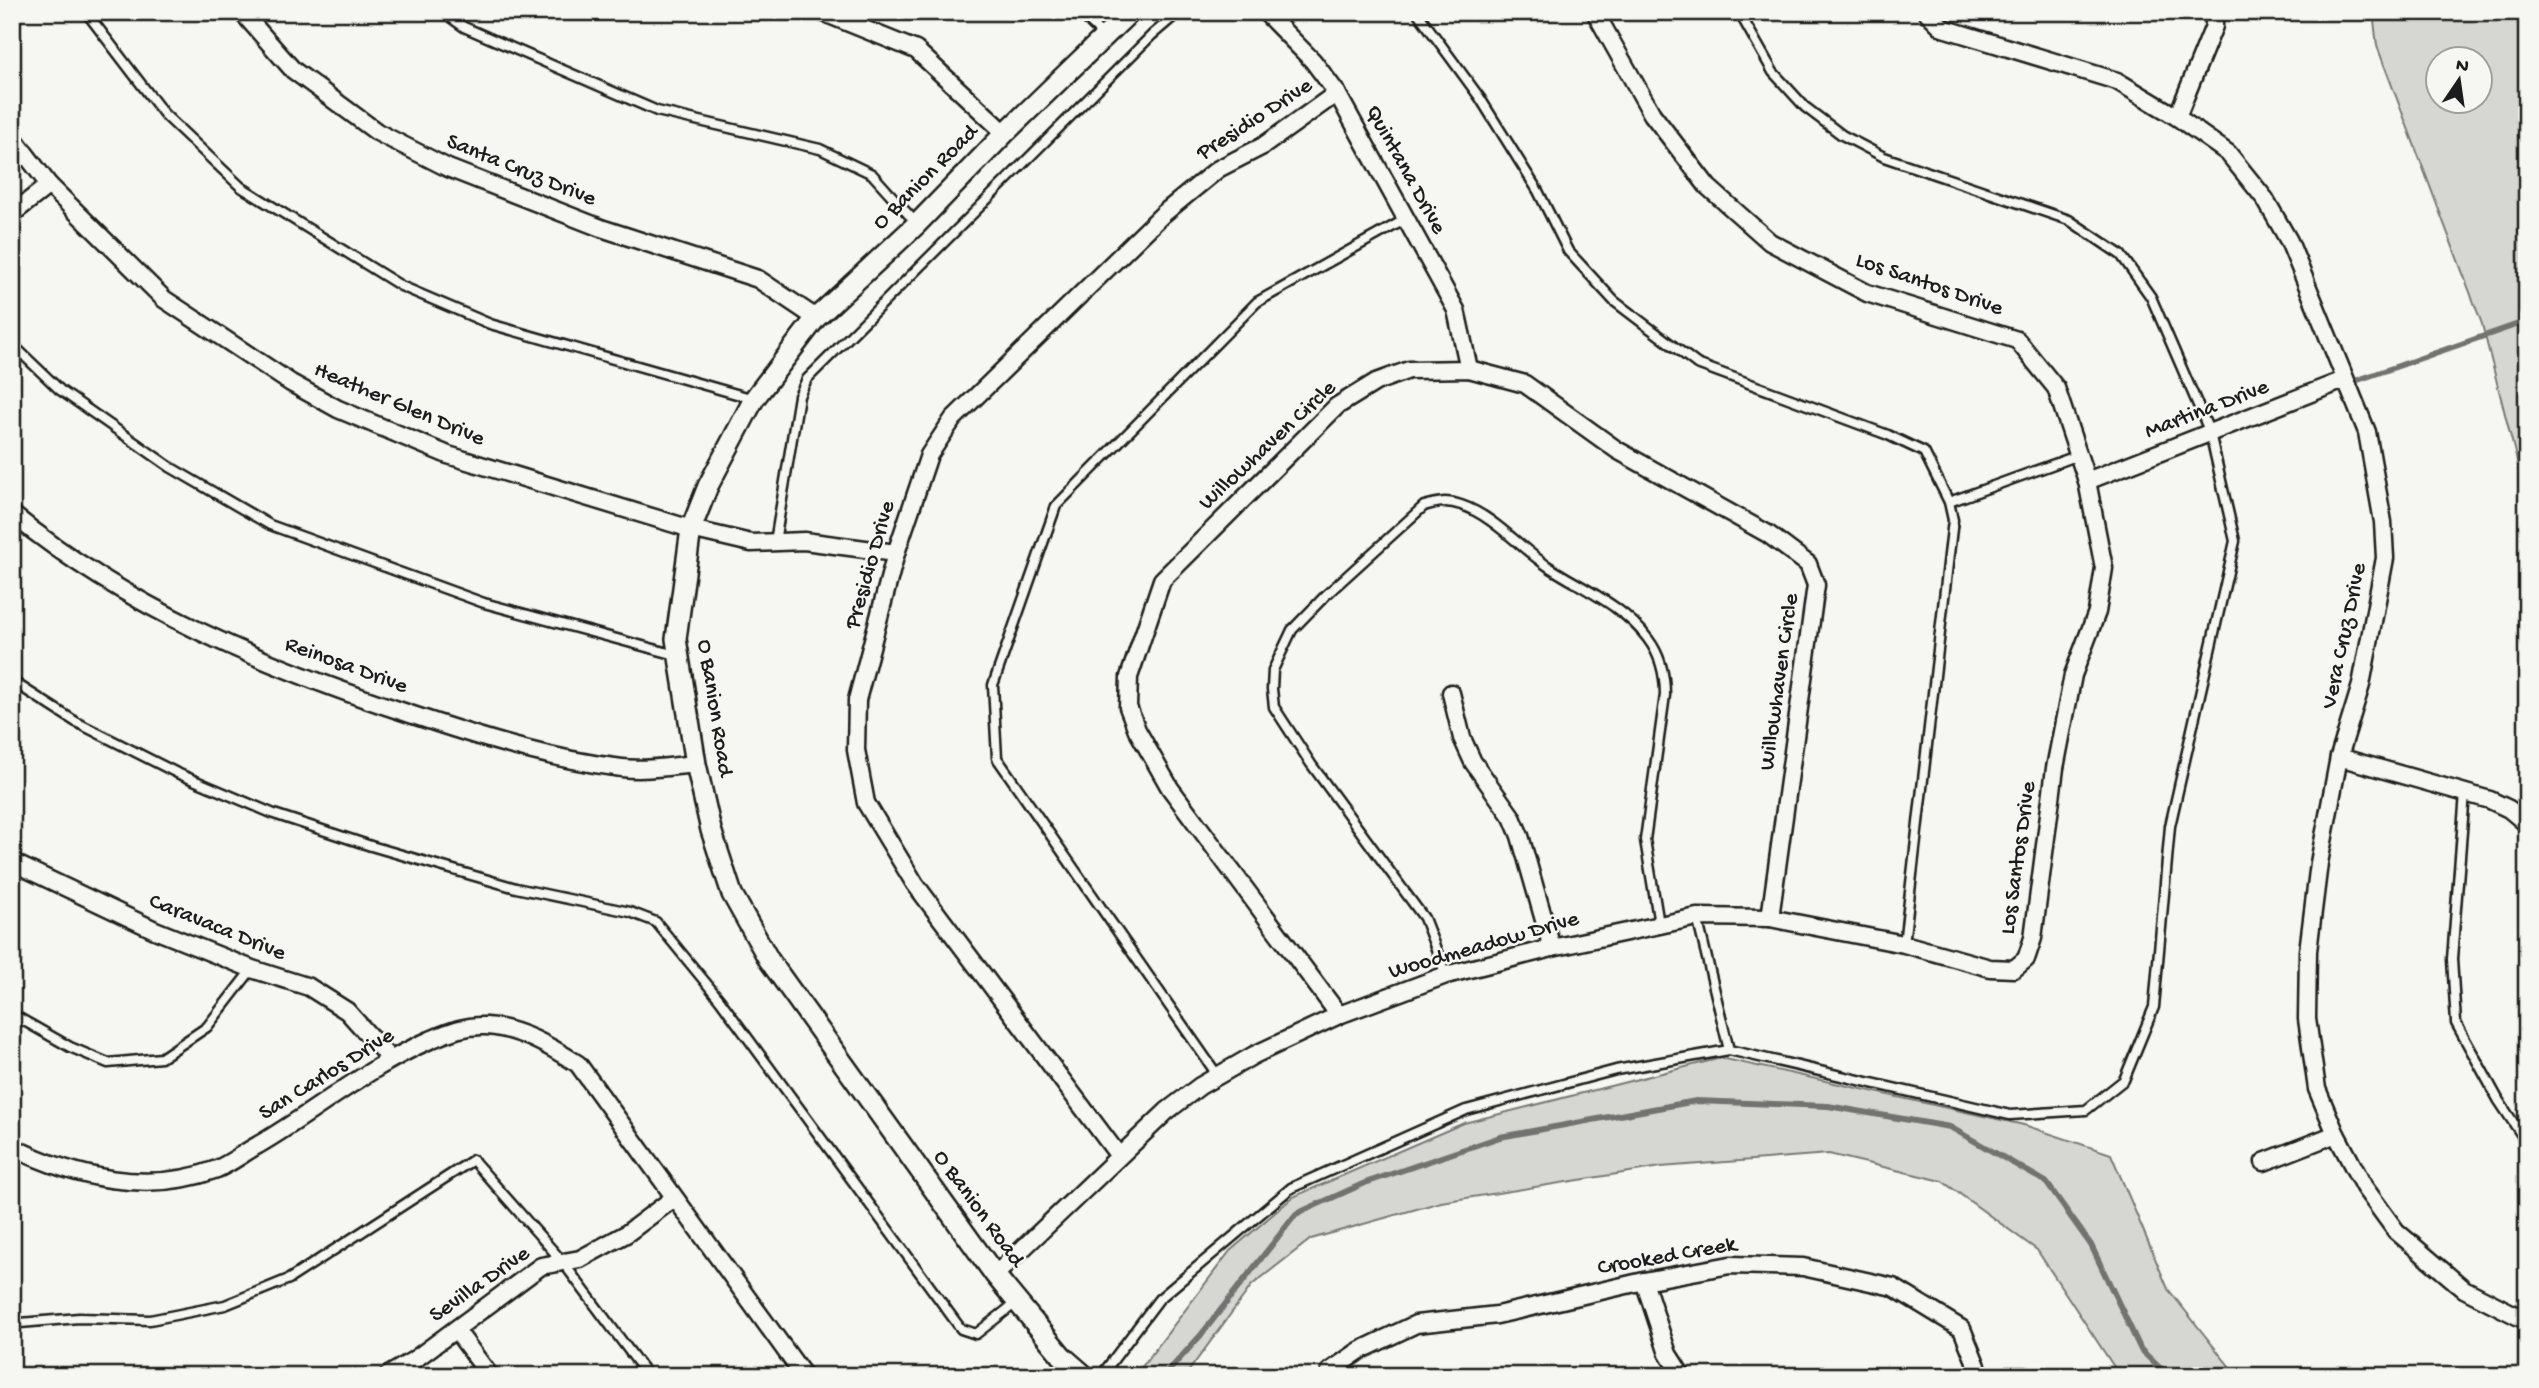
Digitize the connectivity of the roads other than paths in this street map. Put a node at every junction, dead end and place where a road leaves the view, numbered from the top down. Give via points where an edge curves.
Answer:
1 (86, 12) edge
2 (242, 12) edge
3 (443, 12) edge
4 (822, 12) edge
5 (1079, 12) edge
6 (1130, 12) edge
7 (1179, 12) edge
8 (1265, 12) edge
9 (1417, 12) edge
10 (1595, 12) edge
11 (1739, 12) edge
12 (1927, 12) edge
13 (2214, 12) edge
14 (1105, 37) junction
15 (1337, 93) junction
16 (2177, 117) junction
17 (1005, 133) junction
18 (12, 136) edge
19 (49, 185) junction
20 (12, 214) edge
21 (1406, 219) junction
22 (917, 224) junction
23 (816, 318) junction
24 (12, 344) edge
25 (1469, 369) junction
26 (2344, 380) junction
27 (754, 399) junction
28 (2210, 433) junction
29 (2078, 455) junction
30 (2087, 481) junction
31 (1949, 502) junction
32 (12, 514) edge
33 (691, 528) junction
34 (775, 542) junction
35 (896, 553) junction
36 (676, 655) junction
37 (12, 681) edge
38 (1451, 693) dead end
39 (2339, 757) junction
40 (696, 764) junction
41 (2465, 793) junction
42 (2527, 824) edge
43 (12, 862) edge
44 (1697, 917) junction
45 (1770, 918) junction
46 (1659, 924) junction
47 (1903, 944) junction
48 (1552, 948) junction
49 (2026, 959) joint
50 (252, 969) junction
51 (1446, 975) junction
52 (12, 1014) edge
53 (1339, 1015) junction
54 (1729, 1050) junction
55 (389, 1058) junction
56 (1218, 1076) junction
57 (2336, 1134) junction
58 (2527, 1143) edge
59 (12, 1147) edge
60 (1119, 1156) junction
61 (2264, 1162) dead end
62 (674, 1198) junction
63 (562, 1261) junction
64 (995, 1275) junction
65 (1644, 1281) junction
66 (1017, 1302) junction
67 (12, 1321) edge
68 (2527, 1321) edge
69 (456, 1330) junction
70 (1331, 1373) edge
71 (387, 1376) edge
72 (490, 1376) edge
73 (648, 1376) edge
74 (804, 1376) edge
75 (1085, 1376) edge
76 (1101, 1376) edge
77 (1682, 1376) edge
78 (1980, 1376) edge

1 - 27 lane via 164,114 241,187 401,286 490,324
2 - 23 street, Santa Cruz Drive via 293,70 377,132 448,168 588,223 758,279
3 - 22 lane via 464,27 657,111 821,149 872,174
4 - 17 street via 916,50
5 - 14 lane
6 - 14 street, O Banion Road
7 - 34 lane via 807,379 799,396
8 - 15 street, Quintana Drive
9 - 31 lane via 1487,110 1538,191 1568,251 1614,301 1697,364 1924,452
10 - 29 street, Los Santos Drive via 1652,114 1708,187 1770,242 1867,293 2017,340 2056,388
11 - 28 lane via 1773,72 1805,107 1842,135 1884,158 2069,220 2121,255 2151,297
12 - 16 street, Vera Cruz Drive via 1942,28 2118,81
13 - 16 street via 2214,26
14 - 17 street, O Banion Road
15 - 21 street, Quintana Drive
15 - 35 street, Presidio Drive via 1263,146 1218,169 1163,214 953,419 929,455
16 - 26 street, Vera Cruz Drive via 2228,153 2264,198 2290,241
17 - 22 street, O Banion Road
18 - 19 street, Heather Glen Drive
19 - 20 street
19 - 33 street, Heather Glen Drive via 164,299 338,409 448,456
21 - 25 street, Quintana Drive via 1456,310
21 - 56 lane via 1257,302 1056,506 993,685 997,758
22 - 23 street, O Banion Road
23 - 27 street, O Banion Road
24 - 36 lane via 60,390 170,467 270,525 484,603
25 - 45 street, Willowhaven Circle via 1525,384 1617,450 1768,534 1808,564 1816,585
25 - 53 street, Willowhaven Circle via 1409,370 1376,382 1337,406 1162,580 1129,677 1128,707 1170,789
26 - 28 street, Martina Drive
26 - 39 street, Vera Cruz Drive via 2367,432 2385,558 2361,685
27 - 33 street, O Banion Road
28 - 30 street, Martina Drive
28 - 54 lane via 2235,541 2170,826 2154,1007 2124,1080 2086,1110 2010,1115
29 - 30 street, Los Santos Drive
29 - 31 lane
30 - 49 street, Los Santos Drive via 2104,568 2097,612 2073,676
31 - 47 lane via 1953,520
32 - 40 street, Reinosa Drive via 120,589 175,620 316,683 543,755 625,768
33 - 34 street, Heather Glen Drive via 751,543
33 - 36 street, O Banion Road
34 - 35 street, Heather Glen Drive via 804,541
35 - 60 street, Presidio Drive via 857,700 856,750 866,803 915,884
36 - 40 street, O Banion Road
37 - 66 lane via 76,722 177,773 274,814 490,880 656,922 720,1000 961,1329 976,1334
38 - 48 street via 1468,750 1520,836
39 - 41 street
39 - 57 street, Vera Cruz Drive via 2308,951 2307,1019 2317,1089
40 - 64 street, O Banion Road via 732,894 769,960
41 - 42 street via 2509,808
41 - 58 lane via 2452,959 2456,1023
43 - 50 street, Caravaca Drive via 155,930
44 - 45 street, Woodmeadow Drive
44 - 46 street, Woodmeadow Drive
44 - 54 lane
45 - 47 street, Woodmeadow Drive
46 - 48 street, Woodmeadow Drive
46 - 51 lane via 1646,840 1665,695 1659,659 1635,624 1609,604 1547,566 1478,512 1441,501 1424,506 1325,594 1292,631 1273,670 1272,689 1273,707 1424,918
47 - 49 street, Woodmeadow Drive via 1990,968 2014,970
48 - 51 street, Woodmeadow Drive
50 - 52 lane via 207,1027 161,1058 108,1063
50 - 55 street, Caravaca Drive via 309,987 347,1011
51 - 53 street, Woodmeadow Drive
53 - 56 street, Woodmeadow Drive
54 - 76 lane via 1616,1070 1466,1110 1291,1188 1159,1299
55 - 59 street, San Carlos Drive via 280,1132 217,1168 167,1181 131,1183 51,1166
55 - 62 street, San Carlos Drive via 460,1028 485,1026 549,1046 578,1065
56 - 60 street, Woodmeadow Drive via 1167,1111
57 - 61 street
57 - 68 street, Vera Cruz Drive via 2364,1187 2396,1231 2464,1289
60 - 64 street, Woodmeadow Drive
62 - 63 street, Sevilla Drive via 626,1234 580,1259
62 - 74 street, San Carlos Drive
63 - 67 lane via 473,1160 289,1279 225,1305 150,1320
63 - 69 street, Sevilla Drive via 541,1266
63 - 73 lane
64 - 66 street, O Banion Road
65 - 70 street, Crooked Creek via 1497,1315 1416,1324 1359,1350
65 - 77 street via 1668,1354
65 - 78 street, Crooked Creek via 1730,1265 1803,1267 1893,1287 1962,1329
66 - 75 street, O Banion Road
69 - 71 street, Sevilla Drive
69 - 72 street

